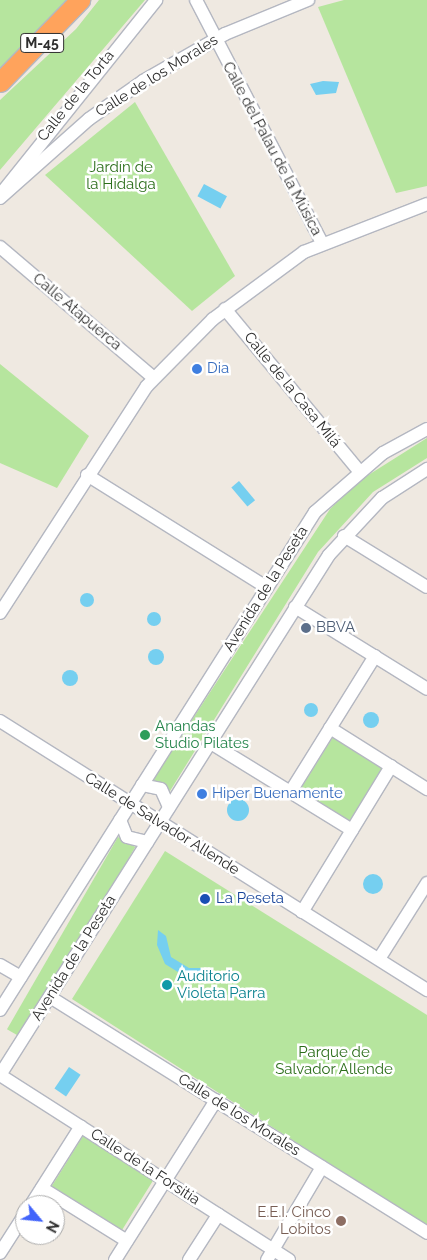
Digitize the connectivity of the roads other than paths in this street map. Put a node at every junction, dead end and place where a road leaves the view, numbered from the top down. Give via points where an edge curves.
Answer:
1 (80, 0) edge
2 (156, 0) edge
3 (196, 0) edge
4 (308, 0) edge
5 (215, 39) junction
6 (0, 82) edge
7 (74, 100) junction
8 (88, 119) junction
9 (0, 197) edge
10 (427, 204) edge
11 (322, 244) junction
12 (0, 247) edge
13 (225, 309) junction
14 (154, 378) junction
15 (427, 429) edge
16 (427, 469) edge
17 (359, 472) junction
18 (87, 475) junction
19 (344, 536) junction
20 (266, 587) junction
21 (427, 587) edge
22 (295, 607) junction
23 (0, 613) edge
24 (375, 656) junction
25 (427, 689) edge
26 (0, 721) edge
27 (330, 728) junction
28 (209, 742) junction
29 (391, 766) junction
30 (142, 785) junction
31 (427, 789) edge
32 (291, 791) junction
33 (130, 804) junction
34 (169, 807) junction
35 (120, 820) junction
36 (160, 822) junction
37 (352, 830) junction
38 (147, 842) junction
39 (427, 884) edge
40 (302, 912) junction
41 (379, 959) junction
42 (0, 965) edge
43 (21, 977) junction
44 (427, 990) edge
45 (50, 997) junction
46 (0, 1010) edge
47 (0, 1075) edge
48 (216, 1100) junction
49 (81, 1126) junction
50 (322, 1167) junction
51 (166, 1180) junction
52 (42, 1188) junction
53 (37, 1195) edge
54 (218, 1215) junction
55 (15, 1230) edge
56 (427, 1233) edge
57 (127, 1241) junction
58 (0, 1253) edge
59 (270, 1255) edge
60 (115, 1260) edge
61 (189, 1260) edge
62 (290, 1260) edge

1 - 6 highway, M-45
2 - 7 street, Calle de la Torta
3 - 5 street, Calle del Palau de la Música
4 - 5 street, Calle de los Morales
5 - 8 street, Calle de los Morales
5 - 11 street, Calle del Palau de la Música
7 - 8 street via 75,116
7 - 9 street, Calle de la Torta
8 - 9 street, Calle de los Morales
10 - 11 street
11 - 13 street
12 - 14 street, Calle Atapuerca
13 - 14 street
13 - 17 street, Calle de la Casa Milá
14 - 18 street
15 - 17 street, Avenida de la Peseta
16 - 19 street, Avenida de la Peseta via 382,498
17 - 20 street, Avenida de la Peseta via 315,512
18 - 20 street
18 - 23 street
19 - 21 street
19 - 22 street, Avenida de la Peseta
20 - 30 street, Avenida de la Peseta
22 - 24 street
22 - 28 street, Avenida de la Peseta
24 - 25 street
24 - 27 street
26 - 33 street, Calle de Salvador Allende
27 - 29 street
27 - 32 street
28 - 32 street
28 - 34 street, Avenida de la Peseta
29 - 31 street
29 - 37 street
30 - 33 street, Avenida de la Peseta
30 - 34 street via 161,789
32 - 37 street
33 - 35 street, Avenida de la Peseta
33 - 36 street, Calle de Salvador Allende
34 - 36 street, Avenida de la Peseta
35 - 38 street via 127,837
35 - 43 street, Avenida de la Peseta
36 - 38 street, Avenida de la Peseta
36 - 40 street, Calle de Salvador Allende
37 - 40 street
38 - 45 street, Avenida de la Peseta
39 - 41 street
40 - 41 street, Calle de Salvador Allende
41 - 44 street, Calle de Salvador Allende
42 - 43 street
43 - 46 street, Avenida de la Peseta
45 - 47 street, Avenida de la Peseta
45 - 48 street, Calle de los Morales
47 - 49 street, Calle de la Forsitia
48 - 50 street, Calle de los Morales
48 - 51 street
49 - 51 street, Calle de la Forsitia
49 - 52 street
50 - 56 street, Calle de los Morales
50 - 59 street
51 - 54 street, Calle de la Forsitia
51 - 57 street
52 - 53 street
52 - 57 street
54 - 59 street, Calle de la Forsitia
54 - 61 street
55 - 58 street
57 - 60 street
59 - 62 street, Calle de la Forsitia

